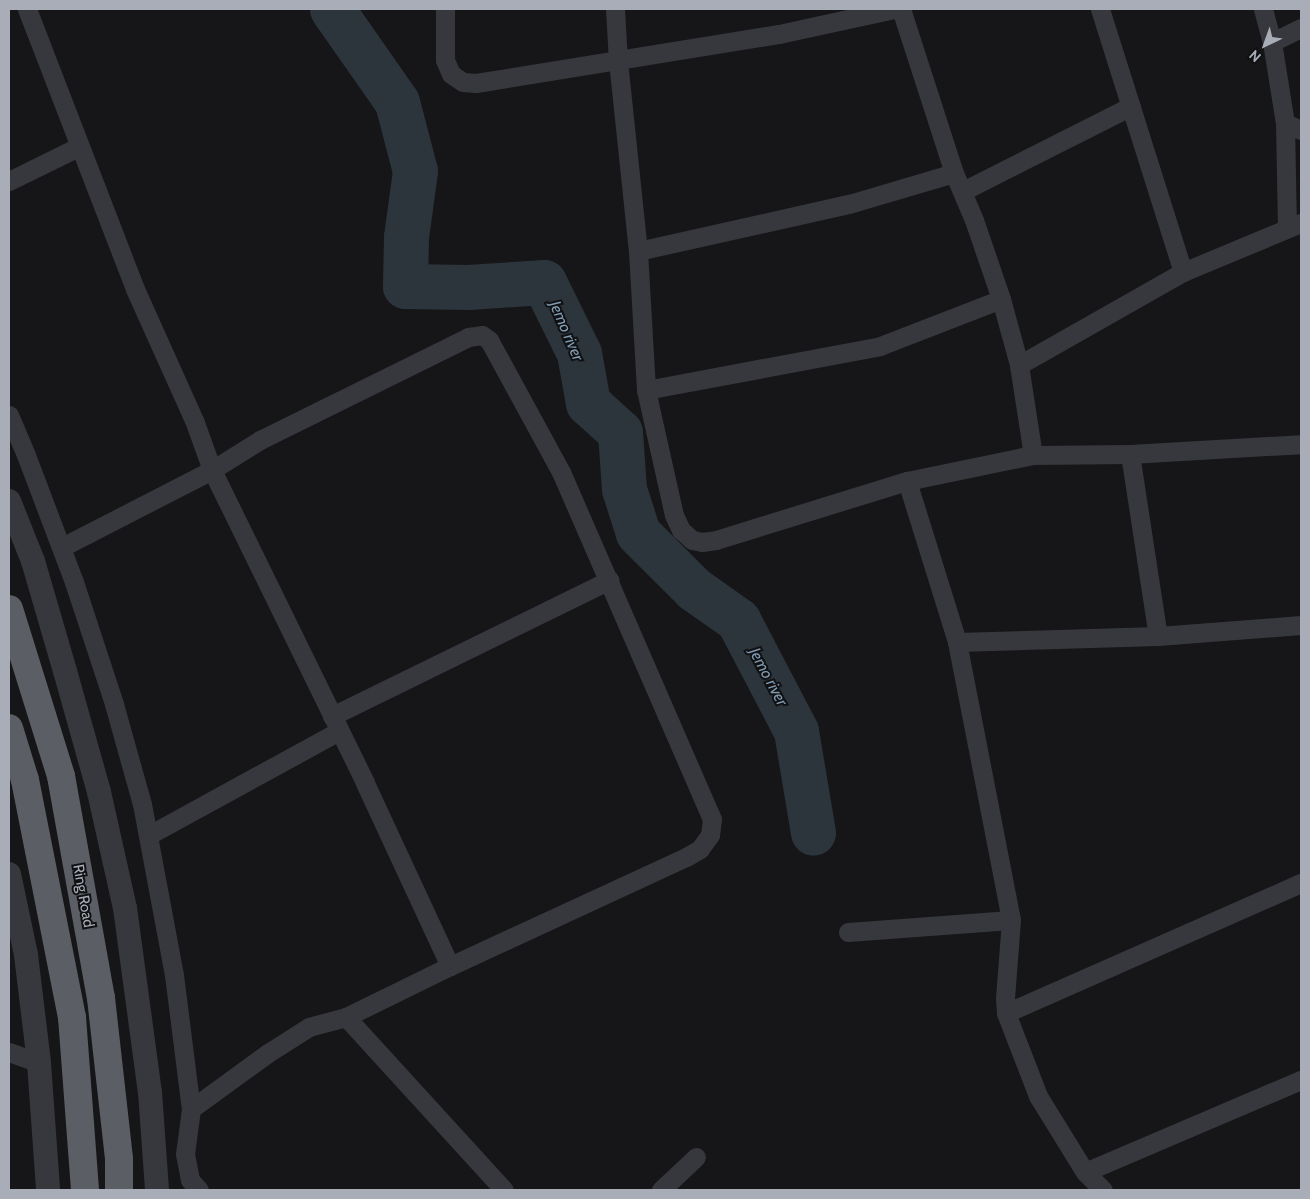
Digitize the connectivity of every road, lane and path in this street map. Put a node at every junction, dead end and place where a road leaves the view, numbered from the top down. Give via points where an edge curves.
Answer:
1 (27, 9) edge
2 (445, 9) edge
3 (615, 9) edge
4 (894, 9) edge
5 (901, 9) edge
6 (1100, 9) edge
7 (1263, 9) edge
8 (1301, 28) edge
9 (1272, 42) junction
10 (618, 61) junction
11 (1131, 106) junction
12 (1293, 127) edge
13 (80, 146) junction
14 (954, 173) junction
15 (9, 181) edge
16 (962, 191) junction
17 (1294, 225) edge
18 (638, 250) junction
19 (1183, 272) junction
20 (1001, 299) junction
21 (1019, 366) junction
22 (646, 390) junction
23 (9, 415) edge
24 (1301, 444) edge
25 (1130, 454) junction
26 (1033, 455) junction
27 (212, 470) junction
28 (907, 481) junction
29 (9, 501) edge
30 (62, 547) junction
31 (609, 580) junction
32 (9, 610) edge
33 (1301, 625) edge
34 (1158, 636) junction
35 (958, 642) junction
36 (336, 724) junction
37 (9, 728) edge
38 (149, 835) junction
39 (9, 874) edge
40 (1301, 883) edge
41 (1011, 920) junction
42 (848, 932) dead end
43 (450, 966) junction
44 (1006, 1013) junction
45 (346, 1017) junction
46 (9, 1052) edge
47 (39, 1063) junction
48 (1301, 1080) edge
49 (190, 1109) junction
50 (696, 1157) dead end
51 (1085, 1172) junction
52 (48, 1190) edge
53 (85, 1190) edge
54 (119, 1190) edge
55 (157, 1190) edge
56 (199, 1190) edge
57 (504, 1190) edge
58 (661, 1190) edge
59 (1103, 1190) edge

1 - 13 street
2 - 10 street via 446,60 450,74 463,82 476,83
3 - 10 street
4 - 10 street via 779,34
5 - 14 street
6 - 11 street
7 - 9 street
8 - 9 street
9 - 12 street
10 - 18 street
11 - 16 street
11 - 19 street
12 - 17 street
13 - 15 street
13 - 27 street via 135,289 194,420
14 - 16 street
14 - 18 street via 849,204
16 - 20 street
17 - 19 street
18 - 22 street
19 - 21 street
20 - 21 street
20 - 22 street via 880,346
21 - 26 street
22 - 28 street via 674,515 681,530 692,540 716,540
23 - 30 street
24 - 25 street
25 - 26 street
25 - 34 street
26 - 28 street
27 - 30 street
27 - 31 street via 260,440 468,337 482,336 489,340 561,472
27 - 36 street
28 - 35 street
29 - 55 street via 33,561 65,671 99,792 125,908 150,1092
30 - 38 street via 114,704
31 - 36 street
31 - 43 street via 712,819 710,835 700,849 686,857
32 - 54 highway, Ring Road via 61,776 101,998 119,1159
33 - 34 street
34 - 35 street
35 - 41 street
36 - 38 street
36 - 43 street
37 - 53 highway via 25,780 72,1017
38 - 49 street via 174,975
39 - 47 street via 26,955
40 - 44 street
41 - 42 street
41 - 44 street via 1004,998
43 - 45 street
44 - 51 street via 1038,1096
45 - 49 street via 309,1027
45 - 57 street
46 - 47 street
47 - 52 street
48 - 51 street
49 - 56 street via 185,1154 190,1180
50 - 58 street
51 - 59 street

